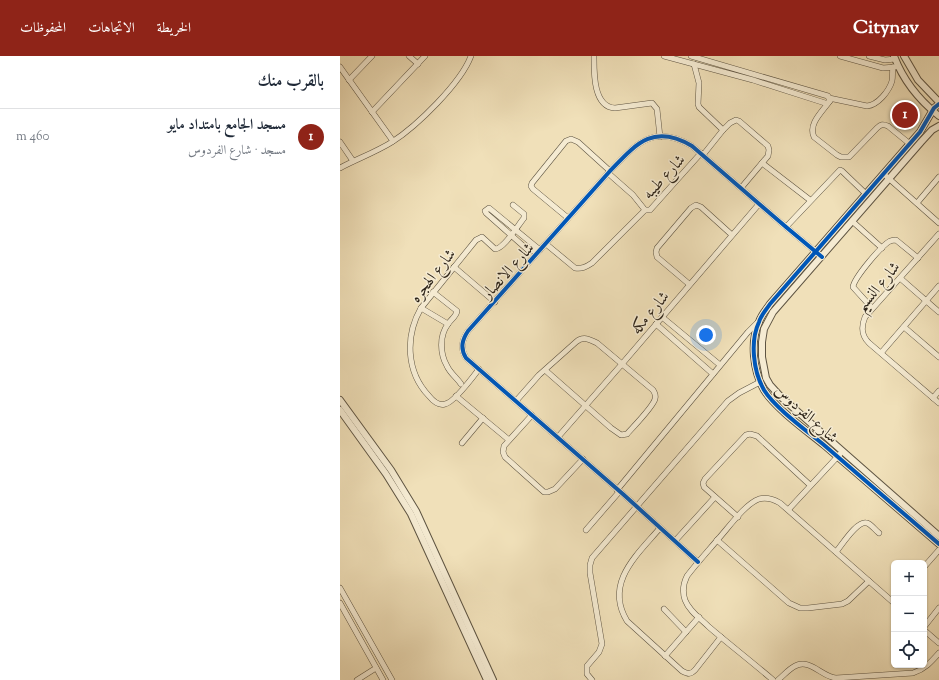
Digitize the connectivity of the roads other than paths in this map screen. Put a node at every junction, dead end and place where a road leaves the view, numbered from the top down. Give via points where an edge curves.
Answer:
1 (372, 56) edge
2 (409, 56) edge
3 (425, 56) edge
4 (471, 56) edge
5 (594, 56) edge
6 (664, 56) edge
7 (690, 56) edge
8 (840, 56) edge
9 (869, 56) edge
10 (904, 56) edge
11 (894, 57) edge
12 (418, 64) junction
13 (694, 64) junction
14 (340, 67) edge
15 (895, 67) junction
16 (349, 80) junction
17 (829, 100) junction
18 (939, 103) edge
19 (932, 111) junction
20 (372, 112) junction
21 (939, 116) edge
22 (939, 126) edge
23 (723, 130) junction
24 (660, 137) junction
25 (393, 141) junction
26 (340, 142) edge
27 (910, 144) junction
28 (702, 154) junction
29 (353, 161) junction
30 (762, 163) junction
31 (340, 168) edge
32 (609, 172) junction
33 (886, 176) junction
34 (939, 177) edge
35 (741, 188) junction
36 (866, 194) junction
37 (810, 200) junction
38 (917, 203) junction
39 (759, 204) junction
40 (513, 205) dead end
41 (645, 210) junction
42 (568, 218) junction
43 (852, 221) junction
44 (939, 223) edge
45 (786, 227) junction
46 (515, 228) junction
47 (939, 234) edge
48 (511, 235) junction
49 (732, 235) junction
50 (546, 244) junction
51 (882, 248) junction
52 (539, 249) junction
53 (815, 252) junction
54 (822, 256) junction
55 (918, 258) junction
56 (454, 267) junction
57 (900, 278) junction
58 (689, 284) junction
59 (939, 286) edge
60 (433, 292) junction
61 (926, 301) junction
62 (495, 302) junction
63 (421, 308) junction
64 (872, 308) junction
65 (939, 312) edge
66 (662, 317) junction
67 (759, 321) junction
68 (448, 324) junction
69 (656, 324) junction
70 (904, 327) junction
71 (881, 353) junction
72 (939, 357) edge
73 (622, 364) junction
74 (720, 365) junction
75 (479, 369) junction
76 (545, 370) junction
77 (713, 374) junction
78 (760, 382) junction
79 (461, 384) dead end
80 (939, 391) edge
81 (456, 396) junction
82 (933, 398) junction
83 (340, 400) edge
84 (516, 401) junction
85 (939, 404) edge
86 (585, 405) junction
87 (340, 410) edge
88 (532, 415) junction
89 (483, 418) junction
90 (558, 437) junction
91 (509, 440) junction
92 (462, 443) dead end
93 (840, 454) junction
94 (582, 459) junction
95 (810, 485) junction
96 (618, 491) junction
97 (715, 497) junction
98 (637, 506) junction
99 (789, 509) junction
100 (738, 517) junction
101 (660, 528) junction
102 (586, 530) dead end
103 (879, 533) dead end
104 (939, 536) edge
105 (717, 540) junction
106 (675, 541) junction
107 (939, 544) edge
108 (939, 550) edge
109 (836, 552) junction
110 (698, 562) junction
111 (927, 564) edge
112 (869, 581) junction
113 (340, 588) edge
114 (891, 599) edge
115 (340, 603) edge
116 (939, 608) edge
117 (664, 610) dead end
118 (699, 617) junction
119 (927, 624) edge
120 (927, 631) edge
121 (686, 632) junction
122 (721, 637) junction
123 (939, 643) edge
124 (939, 653) edge
125 (666, 656) junction
126 (376, 668) junction
127 (357, 680) edge
128 (383, 680) edge
129 (392, 680) edge
130 (487, 680) edge
131 (494, 680) edge
132 (592, 680) edge
133 (771, 680) edge
134 (778, 680) edge

1 - 16 street
2 - 12 street
3 - 12 street
4 - 25 street via 441,98 413,126
5 - 24 street via 598,94 604,104 615,108 652,103 657,109
6 - 13 street
7 - 17 street
8 - 15 street via 883,68
9 - 11 street via 885,60
10 - 18 street via 918,80
11 - 15 street
12 - 20 street
13 - 17 street via 825,103
13 - 23 street via 699,83 699,107
14 - 16 street
15 - 17 street via 891,84 873,105
15 - 19 street
16 - 20 street
17 - 27 street via 813,124 812,133 837,155 849,157 880,125 884,124
18 - 19 street, شارع الفردوس
19 - 21 street
19 - 27 street, شارع الفردوس via 924,127
20 - 25 street
22 - 33 street, شارع الفردوس
23 - 28 street, شارع طيبه
23 - 30 street via 733,121 739,121 768,146 768,156
24 - 28 street, شارع الانصار via 684,141
24 - 32 street, شارع الانصار via 643,140
25 - 29 street
26 - 29 street
27 - 33 street, شارع الفردوس
28 - 35 street, شارع الانصار
28 - 41 street, شارع طيبه via 652,209
29 - 31 street
30 - 35 street
30 - 37 street
32 - 41 street, شارع طيبه
32 - 42 street, شارع الانصار
32 - 42 street, شارع طيبه via 575,140 566,141 532,186
33 - 36 street, شارع الفردوس
33 - 38 street
33 - 43 street, شارع الفردوس
34 - 38 street
35 - 39 street, شارع الانصار
36 - 37 street via 840,170
36 - 53 street, شارع الفردوس
37 - 45 street
38 - 44 street
39 - 45 street, شارع الانصار
39 - 49 street, شارع مكه
40 - 46 street via 524,214 524,218
41 - 50 street via 586,267 575,268
42 - 50 street, شارع الانصار
43 - 51 street
43 - 54 street, شارع الفردوس
45 - 53 street, شارع الانصار
46 - 48 street
46 - 48 street via 489,208 485,211
46 - 52 street
47 - 55 street, شارع النسيم
48 - 52 street via 529,251
48 - 56 street, شارع الهجره via 498,249 484,238 479,238
49 - 58 street, شارع مكه
49 - 58 street via 701,207 696,205 691,208 656,252 658,257
50 - 52 street, شارع الانصار
51 - 55 street via 896,240
51 - 64 street via 854,282 853,287
52 - 62 street, شارع الانصار
53 - 54 street, شارع الانصار
53 - 67 street, شارع الفردوس via 770,304
54 - 93 street, شارع الفردوس via 769,318 762,336 762,357 766,378 774,390
55 - 57 street, شارع النسيم
56 - 60 street, شارع الهجره
56 - 62 street
57 - 61 street
57 - 64 street, شارع النسيم
58 - 66 street, شارع مكه
59 - 61 street
60 - 63 street, شارع الهجره
60 - 68 street via 457,311 456,316
61 - 65 street
61 - 70 street
62 - 75 street, شارع الانصار via 463,340 464,354
63 - 68 street
63 - 81 street, شارع الهجره via 412,329 411,355 415,377 427,394 439,404 444,405
64 - 71 street, شارع النسيم via 865,317 862,334
66 - 69 street, شارع مكه
66 - 74 street
67 - 74 street
67 - 78 street, شارع الفردوس via 754,352
68 - 79 street via 442,340 442,356
69 - 73 street, شارع مكه
69 - 77 street
70 - 71 street
70 - 72 street
71 - 82 street, شارع النسيم
73 - 76 street via 597,343 586,338 579,339
73 - 86 street, شارع مكه
73 - 86 street via 656,394 652,405 627,434 618,434
74 - 77 street
75 - 81 street, شارع الهجره
75 - 84 street, شارع الانصار
76 - 84 street
76 - 86 street
77 - 96 street
78 - 93 street, شارع الفردوس via 764,391 777,405
78 - 98 street via 738,393 728,402
80 - 82 street
81 - 89 street
82 - 85 street, شارع النسيم
83 - 131 street via 391,470 416,511
84 - 88 street, شارع الانصار
86 - 90 street, شارع مكه
87 - 130 street via 408,509
88 - 90 street, شارع الانصار
88 - 91 street
89 - 91 street
89 - 92 street
90 - 94 street, شارع الانصار
91 - 94 street via 504,446 503,452 506,457 544,492 555,489
93 - 95 street
93 - 104 street, شارع الفردوس via 867,472
93 - 107 street, شارع الفردوس
94 - 96 street, شارع الانصار
95 - 97 street via 757,436 750,434 746,435 705,479 704,487
95 - 99 street
96 - 98 street, شارع الانصار
96 - 102 street
97 - 100 street
97 - 106 street
98 - 101 street, شارع الانصار
98 - 132 street via 594,555 590,565 602,644 599,652 587,666 587,674
99 - 100 street via 773,499 758,499
99 - 109 street
100 - 105 street
101 - 106 street, شارع الانصار
101 - 125 street via 624,574 618,597 627,620
103 - 109 street via 869,524 862,523 856,526
105 - 110 street
105 - 112 street via 789,603 800,608 842,604
106 - 110 street, شارع الانصار
108 - 111 street
109 - 112 street
110 - 118 street via 686,576 683,592 690,609
112 - 114 street
113 - 129 street
115 - 126 street
116 - 119 street
117 - 121 street
118 - 121 street
118 - 122 street
120 - 123 street
121 - 125 street
122 - 125 street via 689,674
122 - 133 street
124 - 134 street via 922,670 913,673 836,678 826,676 807,664 801,664 791,668
126 - 127 street
126 - 128 street

